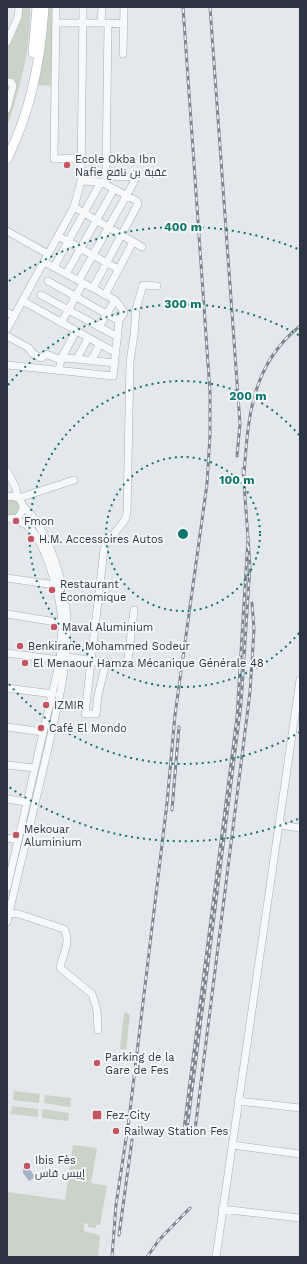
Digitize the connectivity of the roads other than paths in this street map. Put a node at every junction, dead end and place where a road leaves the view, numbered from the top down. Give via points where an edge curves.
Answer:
1 (19, 7) edge
2 (37, 7) edge
3 (44, 7) edge
4 (56, 7) edge
5 (83, 7) edge
6 (102, 7) edge
7 (124, 7) edge
8 (83, 22) junction
9 (56, 23) junction
10 (105, 23) junction
11 (124, 24) junction
12 (7, 42) edge
13 (123, 54) dead end
14 (7, 82) edge
15 (7, 109) edge
16 (7, 144) edge
17 (81, 158) junction
18 (7, 160) edge
19 (81, 181) junction
20 (104, 181) junction
21 (114, 189) junction
22 (126, 195) junction
23 (74, 207) junction
24 (84, 213) junction
25 (96, 220) junction
26 (108, 227) junction
27 (7, 231) edge
28 (121, 235) junction
29 (58, 236) junction
30 (69, 241) junction
31 (133, 242) junction
32 (142, 247) dead end
33 (80, 248) junction
34 (48, 254) junction
35 (93, 255) junction
36 (44, 262) junction
37 (106, 263) junction
38 (54, 267) junction
39 (118, 269) junction
40 (66, 274) junction
41 (48, 281) dead end
42 (81, 282) junction
43 (157, 286) dead end
44 (93, 288) junction
45 (41, 294) dead end
46 (105, 295) junction
47 (76, 297) junction
48 (115, 300) junction
49 (22, 301) junction
50 (69, 309) junction
51 (7, 312) edge
52 (107, 314) junction
53 (14, 316) junction
54 (119, 321) junction
55 (61, 323) junction
56 (99, 327) junction
57 (7, 329) edge
58 (76, 331) junction
59 (7, 336) edge
60 (115, 336) junction
61 (88, 338) junction
62 (103, 346) junction
63 (116, 353) junction
64 (61, 359) junction
65 (77, 359) junction
66 (91, 360) junction
67 (115, 364) junction
68 (7, 365) edge
69 (59, 371) junction
70 (7, 471) edge
71 (74, 480) dead end
72 (7, 497) edge
73 (20, 501) junction
74 (10, 521) edge
75 (7, 578) edge
76 (55, 585) junction
77 (134, 610) dead end
78 (7, 614) edge
79 (62, 623) junction
80 (7, 653) edge
81 (63, 659) junction
82 (91, 661) junction
83 (106, 663) junction
84 (300, 680) edge
85 (7, 688) edge
86 (53, 694) junction
87 (7, 727) edge
88 (43, 732) junction
89 (7, 765) edge
90 (34, 768) junction
91 (7, 799) edge
92 (26, 802) junction
93 (280, 825) junction
94 (300, 828) edge
95 (7, 838) edge
96 (18, 840) junction
97 (7, 888) edge
98 (9, 913) junction
99 (7, 922) edge
100 (98, 1030) dead end
101 (238, 1101) junction
102 (300, 1108) edge
103 (232, 1145) junction
104 (300, 1154) edge
105 (222, 1210) junction
106 (300, 1218) edge
107 (216, 1257) edge

1 - 12 street via 18,17
2 - 16 main road via 29,74
3 - 18 main road via 35,75 24,116
4 - 9 street
5 - 8 street
6 - 10 street
7 - 11 street
8 - 9 street
8 - 10 street
8 - 17 street
9 - 17 street via 54,159
10 - 11 street
10 - 20 street
11 - 13 street
14 - 15 street via 11,82 13,86
17 - 19 street
19 - 20 street
19 - 23 street
20 - 21 street
20 - 22 street via 134,178
20 - 24 street
21 - 22 street
21 - 25 street
22 - 26 street
22 - 28 street via 137,201 138,206
23 - 24 street
23 - 29 street
24 - 25 street
24 - 30 street
25 - 26 street
25 - 33 street
26 - 28 street
26 - 35 street
27 - 34 street
28 - 31 street
28 - 37 street
29 - 30 street
29 - 34 street
30 - 33 street
30 - 38 street
31 - 32 street
31 - 39 street
33 - 35 street
33 - 40 street
34 - 36 street
35 - 37 street
35 - 42 street
36 - 38 street
36 - 49 street
37 - 39 street
37 - 44 street
38 - 40 street
39 - 46 street
40 - 42 street
41 - 47 street
42 - 44 street
42 - 47 street
43 - 82 street via 143,285 136,309 130,362 127,513 104,549
44 - 46 street
45 - 50 street
46 - 48 street
47 - 50 street
47 - 52 street
48 - 52 street
48 - 54 street via 124,312
49 - 53 street
49 - 55 street
50 - 55 street
50 - 56 street
51 - 53 street
52 - 54 street
52 - 56 street
53 - 57 street
54 - 60 street
55 - 58 street
56 - 60 street
58 - 61 street
58 - 64 street
59 - 64 street via 29,348 37,356 43,358 46,354
60 - 62 street
60 - 63 street
61 - 62 street
61 - 65 street
62 - 63 street
62 - 66 street
63 - 67 street
64 - 65 street
64 - 69 street
65 - 66 street
66 - 67 street
67 - 69 street via 112,377
68 - 69 street
70 - 73 street
71 - 73 street via 26,495
72 - 73 street
73 - 74 street via 22,513
73 - 81 street via 30,512 50,548 62,585 68,625
74 - 76 street via 32,529 46,556
75 - 76 street
76 - 79 street
77 - 83 street via 127,663
78 - 79 street
79 - 81 street
80 - 81 street
81 - 82 street
81 - 86 street
81 - 98 street via 63,682
82 - 83 street
82 - 83 street via 84,713 86,715 96,714
84 - 93 street
85 - 86 street
86 - 88 street
87 - 88 street
88 - 90 street
89 - 90 street
90 - 92 street
91 - 92 street
92 - 96 street
93 - 94 street
93 - 101 street
95 - 96 street
96 - 97 street
98 - 99 street
98 - 100 street via 64,929 68,938 60,968 92,994 97,1010
101 - 102 street
101 - 103 street
103 - 104 street
103 - 105 street
105 - 106 street
105 - 107 street

